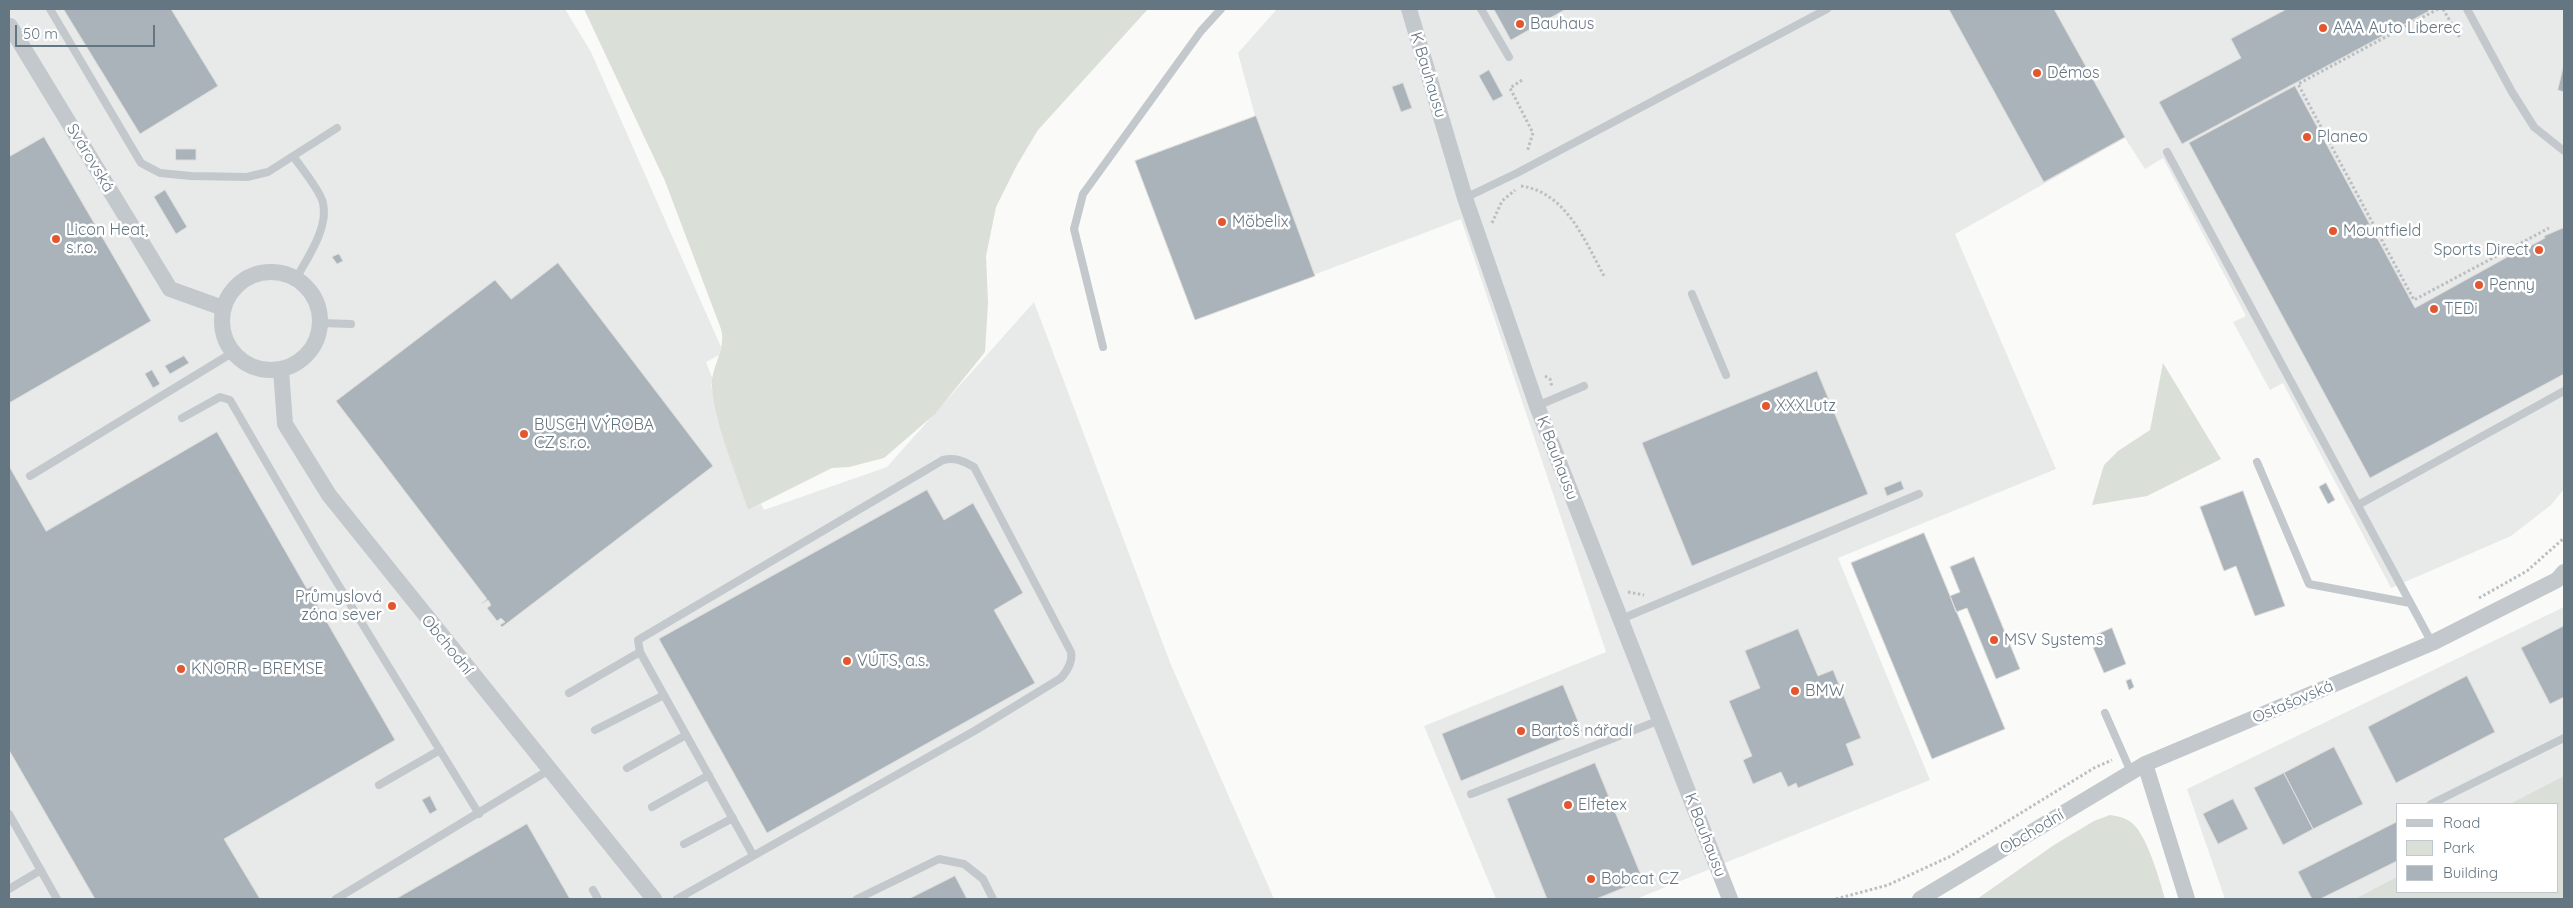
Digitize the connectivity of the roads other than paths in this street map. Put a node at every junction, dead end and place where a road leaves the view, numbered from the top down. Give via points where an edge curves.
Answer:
1 (50, 9) edge
2 (1221, 9) edge
3 (1408, 9) edge
4 (1481, 9) edge
5 (1827, 9) edge
6 (2467, 9) edge
7 (9, 26) edge
8 (1509, 57) dead end
9 (338, 128) dead end
10 (2564, 150) edge
11 (2167, 152) dead end
12 (294, 157) junction
13 (1465, 198) junction
14 (296, 279) junction
15 (1692, 294) dead end
16 (223, 308) junction
17 (321, 323) junction
18 (351, 324) dead end
19 (1103, 348) dead end
20 (232, 353) junction
21 (281, 370) junction
22 (1726, 375) dead end
23 (1584, 386) dead end
24 (2564, 391) edge
25 (1537, 406) junction
26 (182, 418) dead end
27 (2257, 462) dead end
28 (30, 476) dead end
29 (1919, 494) dead end
30 (2358, 505) junction
31 (2564, 572) edge
32 (2410, 603) junction
33 (1619, 620) junction
34 (2432, 643) junction
35 (640, 652) junction
36 (569, 693) dead end
37 (664, 695) junction
38 (2105, 713) dead end
39 (1660, 720) junction
40 (595, 730) dead end
41 (686, 735) junction
42 (2564, 738) edge
43 (440, 750) junction
44 (627, 768) dead end
45 (2138, 768) junction
46 (549, 770) junction
47 (709, 776) junction
48 (379, 785) dead end
49 (1471, 794) dead end
50 (2433, 803) edge
51 (652, 807) dead end
52 (9, 814) edge
53 (479, 814) junction
54 (733, 818) junction
55 (684, 844) dead end
56 (753, 855) junction
57 (41, 870) junction
58 (9, 888) edge
59 (593, 890) dead end
60 (57, 899) edge
61 (336, 899) edge
62 (598, 899) edge
63 (654, 899) edge
64 (677, 899) edge
65 (857, 899) edge
66 (992, 899) edge
67 (1730, 899) edge
68 (1920, 899) edge
69 (2187, 899) edge

1 - 12 lane via 141,162 160,173 247,177 268,172
2 - 19 lane via 1201,31 1083,194 1074,228
3 - 13 street, K Bauhausu
4 - 8 lane
5 - 13 lane
6 - 10 lane via 2534,127
7 - 16 street, Svárovská via 170,289
9 - 12 lane
11 - 30 lane
12 - 14 lane via 323,202 318,236
13 - 25 street, K Bauhausu
14 - 16 street via 279,272 261,273 244,280 231,292
14 - 17 street via 310,290 318,306
15 - 22 lane
16 - 20 street via 222,332
17 - 18 lane
17 - 21 street via 315,344 301,361
20 - 21 street via 246,365 263,371
20 - 28 lane
21 - 46 street, Obchodní via 285,424 329,495
23 - 25 lane
24 - 30 lane
25 - 33 street, K Bauhausu
26 - 43 lane via 220,397 230,400 317,550
27 - 32 lane via 2309,584
29 - 33 lane
30 - 32 lane
31 - 34 street, Ostašovská via 2557,580
32 - 34 lane
33 - 39 street, K Bauhausu
34 - 45 street, Ostašovská
35 - 36 lane
35 - 37 lane
35 - 56 lane via 640,638 942,460 955,459 974,467 1071,652 1067,671 1061,678 976,730
37 - 40 lane
37 - 41 lane
38 - 45 lane
39 - 49 lane
39 - 67 street, K Bauhausu
41 - 44 lane
41 - 47 lane
42 - 50 lane
43 - 48 lane
43 - 53 lane
45 - 68 street, Obchodní
45 - 69 street
46 - 53 lane
46 - 63 street, Obchodní
47 - 51 lane
47 - 54 lane
52 - 57 lane
53 - 61 lane
54 - 55 lane
54 - 56 lane
56 - 64 lane
57 - 58 lane
57 - 60 lane
59 - 62 lane
65 - 66 lane via 939,859 964,864 983,879

